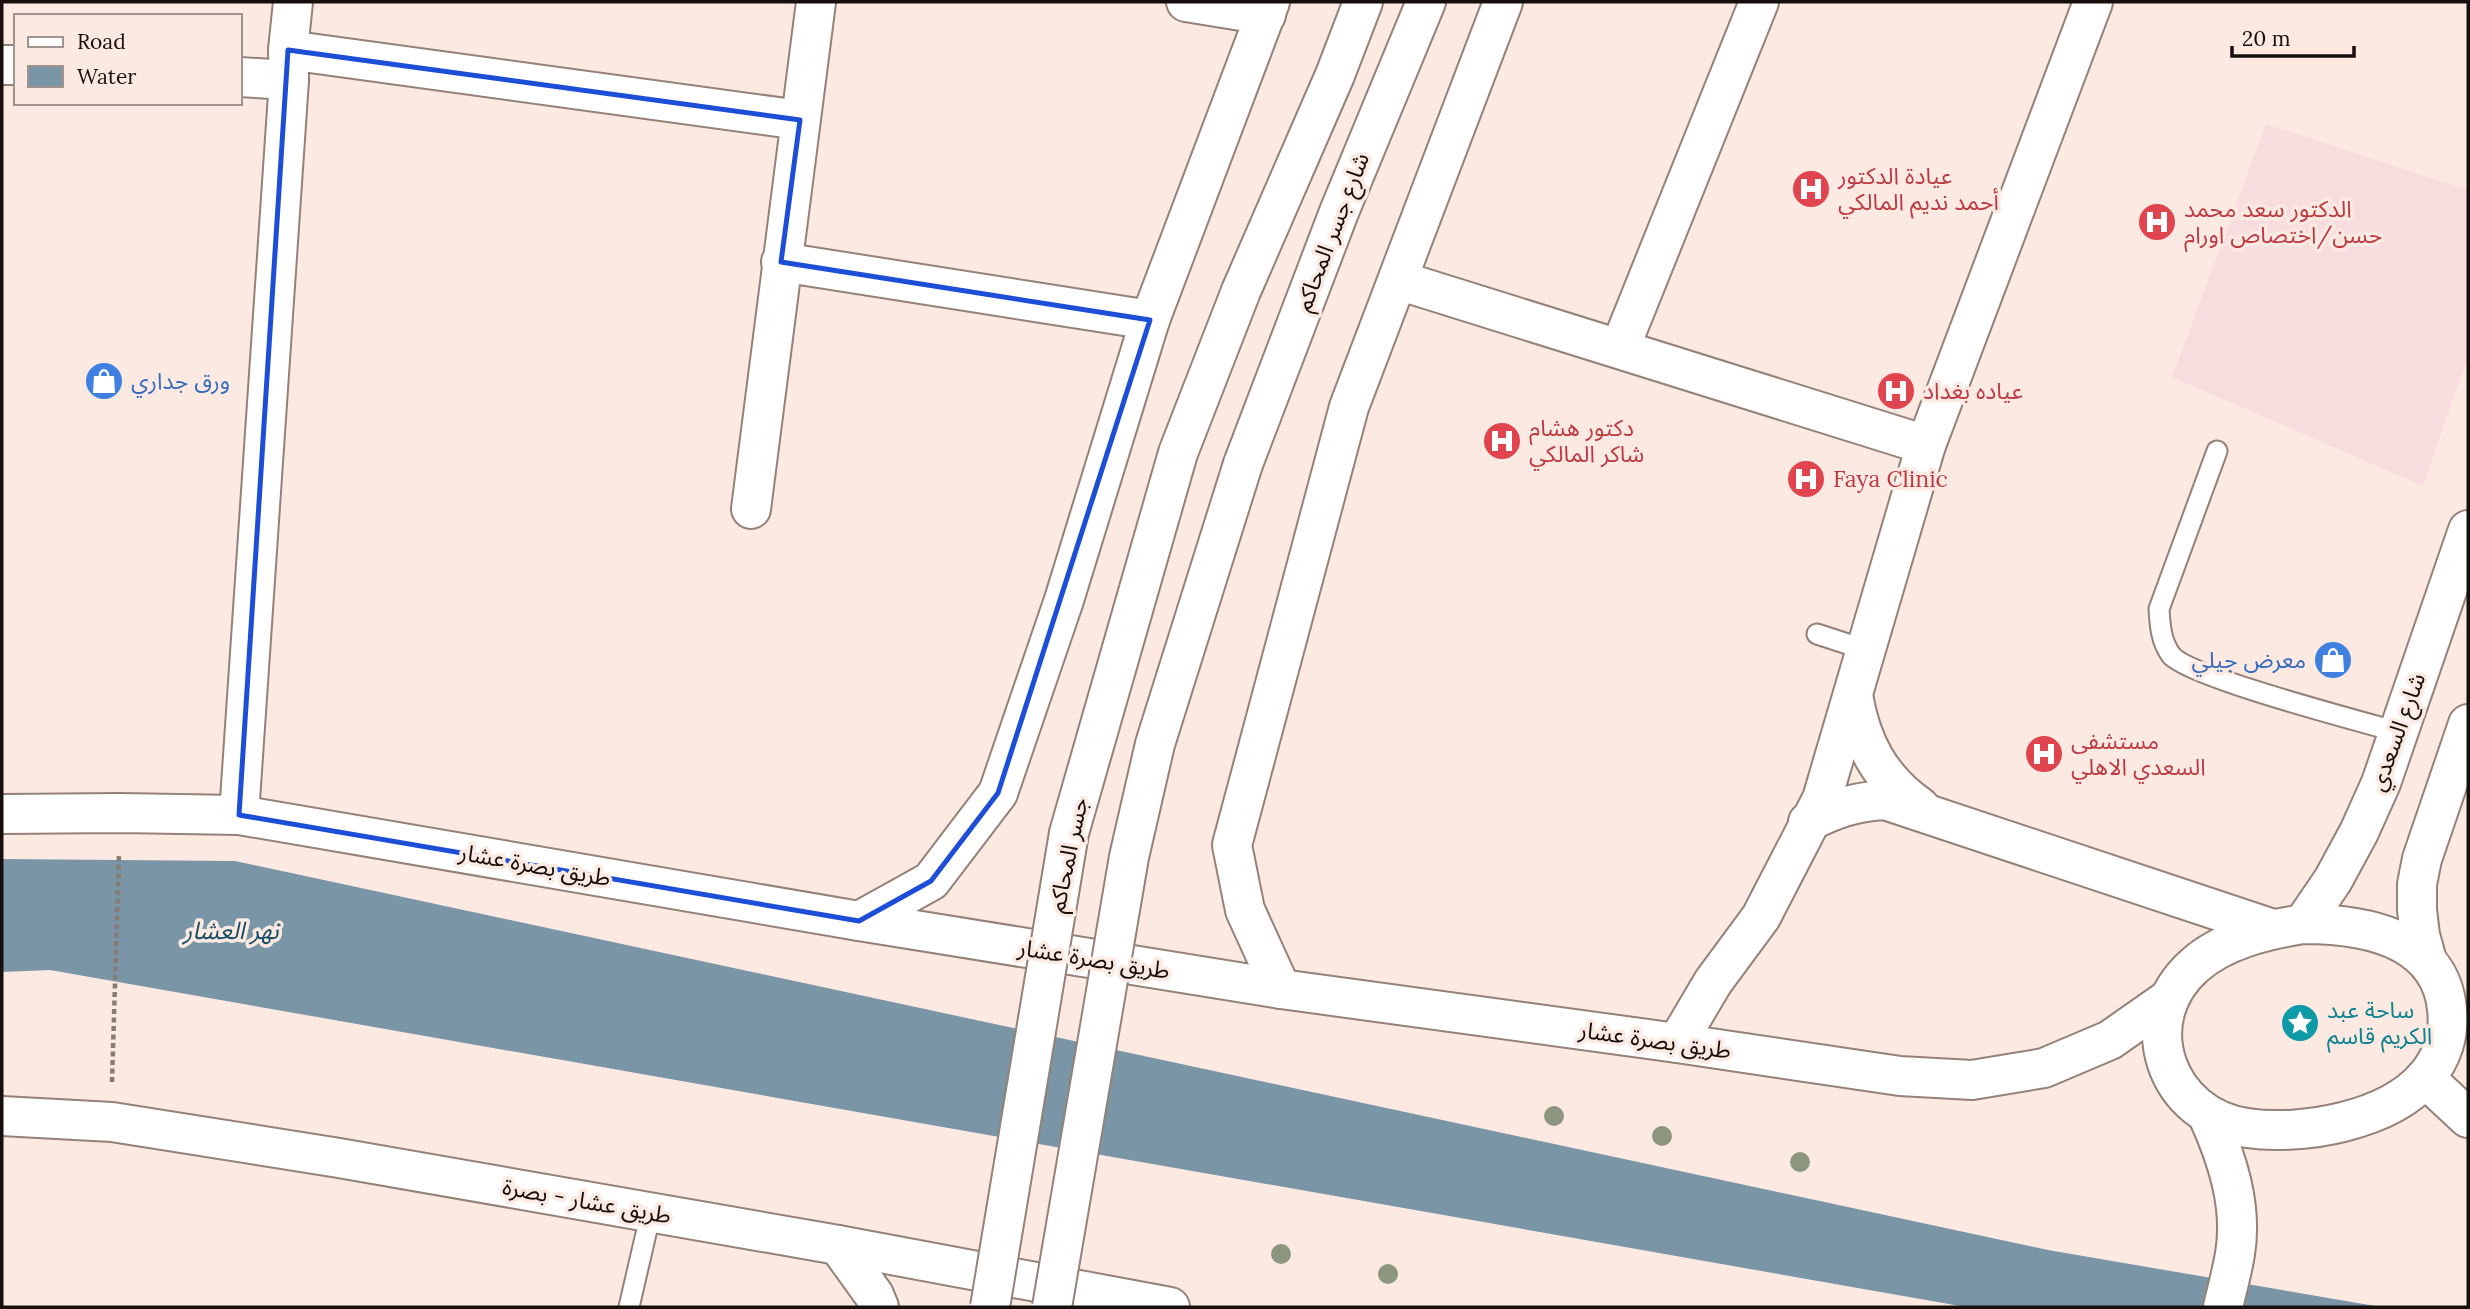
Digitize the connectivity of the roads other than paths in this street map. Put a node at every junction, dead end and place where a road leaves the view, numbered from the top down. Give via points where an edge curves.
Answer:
1 (293, 2) edge
2 (816, 2) edge
3 (1186, 2) edge
4 (1363, 2) edge
5 (1426, 2) edge
6 (1503, 2) edge
7 (1759, 2) edge
8 (2093, 2) edge
9 (1268, 8) edge
10 (289, 65) junction
11 (242, 77) edge
12 (800, 120) junction
13 (781, 262) junction
14 (1398, 280) junction
15 (1150, 320) junction
16 (1620, 348) junction
17 (1926, 445) junction
18 (2217, 451) dead end
19 (751, 509) dead end
20 (2468, 530) edge
21 (1817, 634) dead end
22 (1866, 650) junction
23 (1853, 692) junction
24 (2468, 724) edge
25 (2398, 732) junction
26 (1924, 811) junction
27 (2, 814) edge
28 (239, 815) junction
29 (1808, 822) junction
30 (859, 921) junction
31 (2288, 926) junction
32 (2427, 961) junction
33 (1281, 989) junction
34 (2170, 998) junction
35 (1677, 1043) junction
36 (2425, 1078) junction
37 (2, 1116) edge
38 (2207, 1116) junction
39 (2468, 1118) edge
40 (651, 1212) junction
41 (838, 1245) junction
42 (629, 1307) edge
43 (878, 1307) edge
44 (990, 1307) edge
45 (1052, 1307) edge
46 (1170, 1307) edge
47 (2223, 1307) edge

1 - 10 main road
2 - 12 main road
3 - 9 main road
4 - 44 main road, جسر المحاكم, bridge via 1178,453 1069,833
5 - 45 main road, شارع جسر المحاكم, bridge via 1339,212 1243,464 1155,744 1132,845
6 - 14 main road
7 - 16 main road
8 - 17 main road
9 - 15 main road
10 - 11 main road
10 - 12 main road
10 - 28 main road
12 - 13 main road
13 - 15 main road
13 - 19 main road
14 - 16 main road
14 - 33 main road via 1349,407 1232,845 1245,910
15 - 30 main road via 1064,600 998,793 931,881
16 - 17 main road
17 - 22 main road
18 - 25 lane via 2159,609 2161,635 2172,657 2213,677
20 - 25 main road, شارع السعدي
21 - 22 lane
22 - 23 main road
23 - 26 main road via 1860,730 1881,772
23 - 29 main road via 1822,800
24 - 32 main road via 2417,884 2420,936
25 - 31 main road, شارع السعدي via 2381,783 2333,880
26 - 29 main road via 1885,800 1859,802
26 - 31 main road
27 - 28 main road, طريق بصرة عشار
28 - 30 main road, طريق بصرة عشار
29 - 35 main road via 1761,918 1713,982
30 - 33 main road, طريق بصرة عشار
31 - 32 main road via 2362,928 2391,936
31 - 34 main road via 2245,939 2195,965
32 - 36 main road via 2446,999 2448,1020 2446,1041
33 - 35 main road, طريق بصرة عشار
34 - 35 main road, طريق بصرة عشار via 2110,1040 2044,1068 1972,1080 1900,1076
34 - 38 main road via 2163,1020 2167,1063 2176,1085
36 - 38 main road via 2381,1108 2321,1127 2250,1129
36 - 39 main road
37 - 40 main road, طريق عشار - بصرة via 112,1122
38 - 47 main road via 2229,1168 2237,1224 2236,1252
40 - 41 main road, طريق عشار - بصرة
40 - 42 lane
41 - 43 main road
41 - 46 main road, طريق عشار - بصرة

